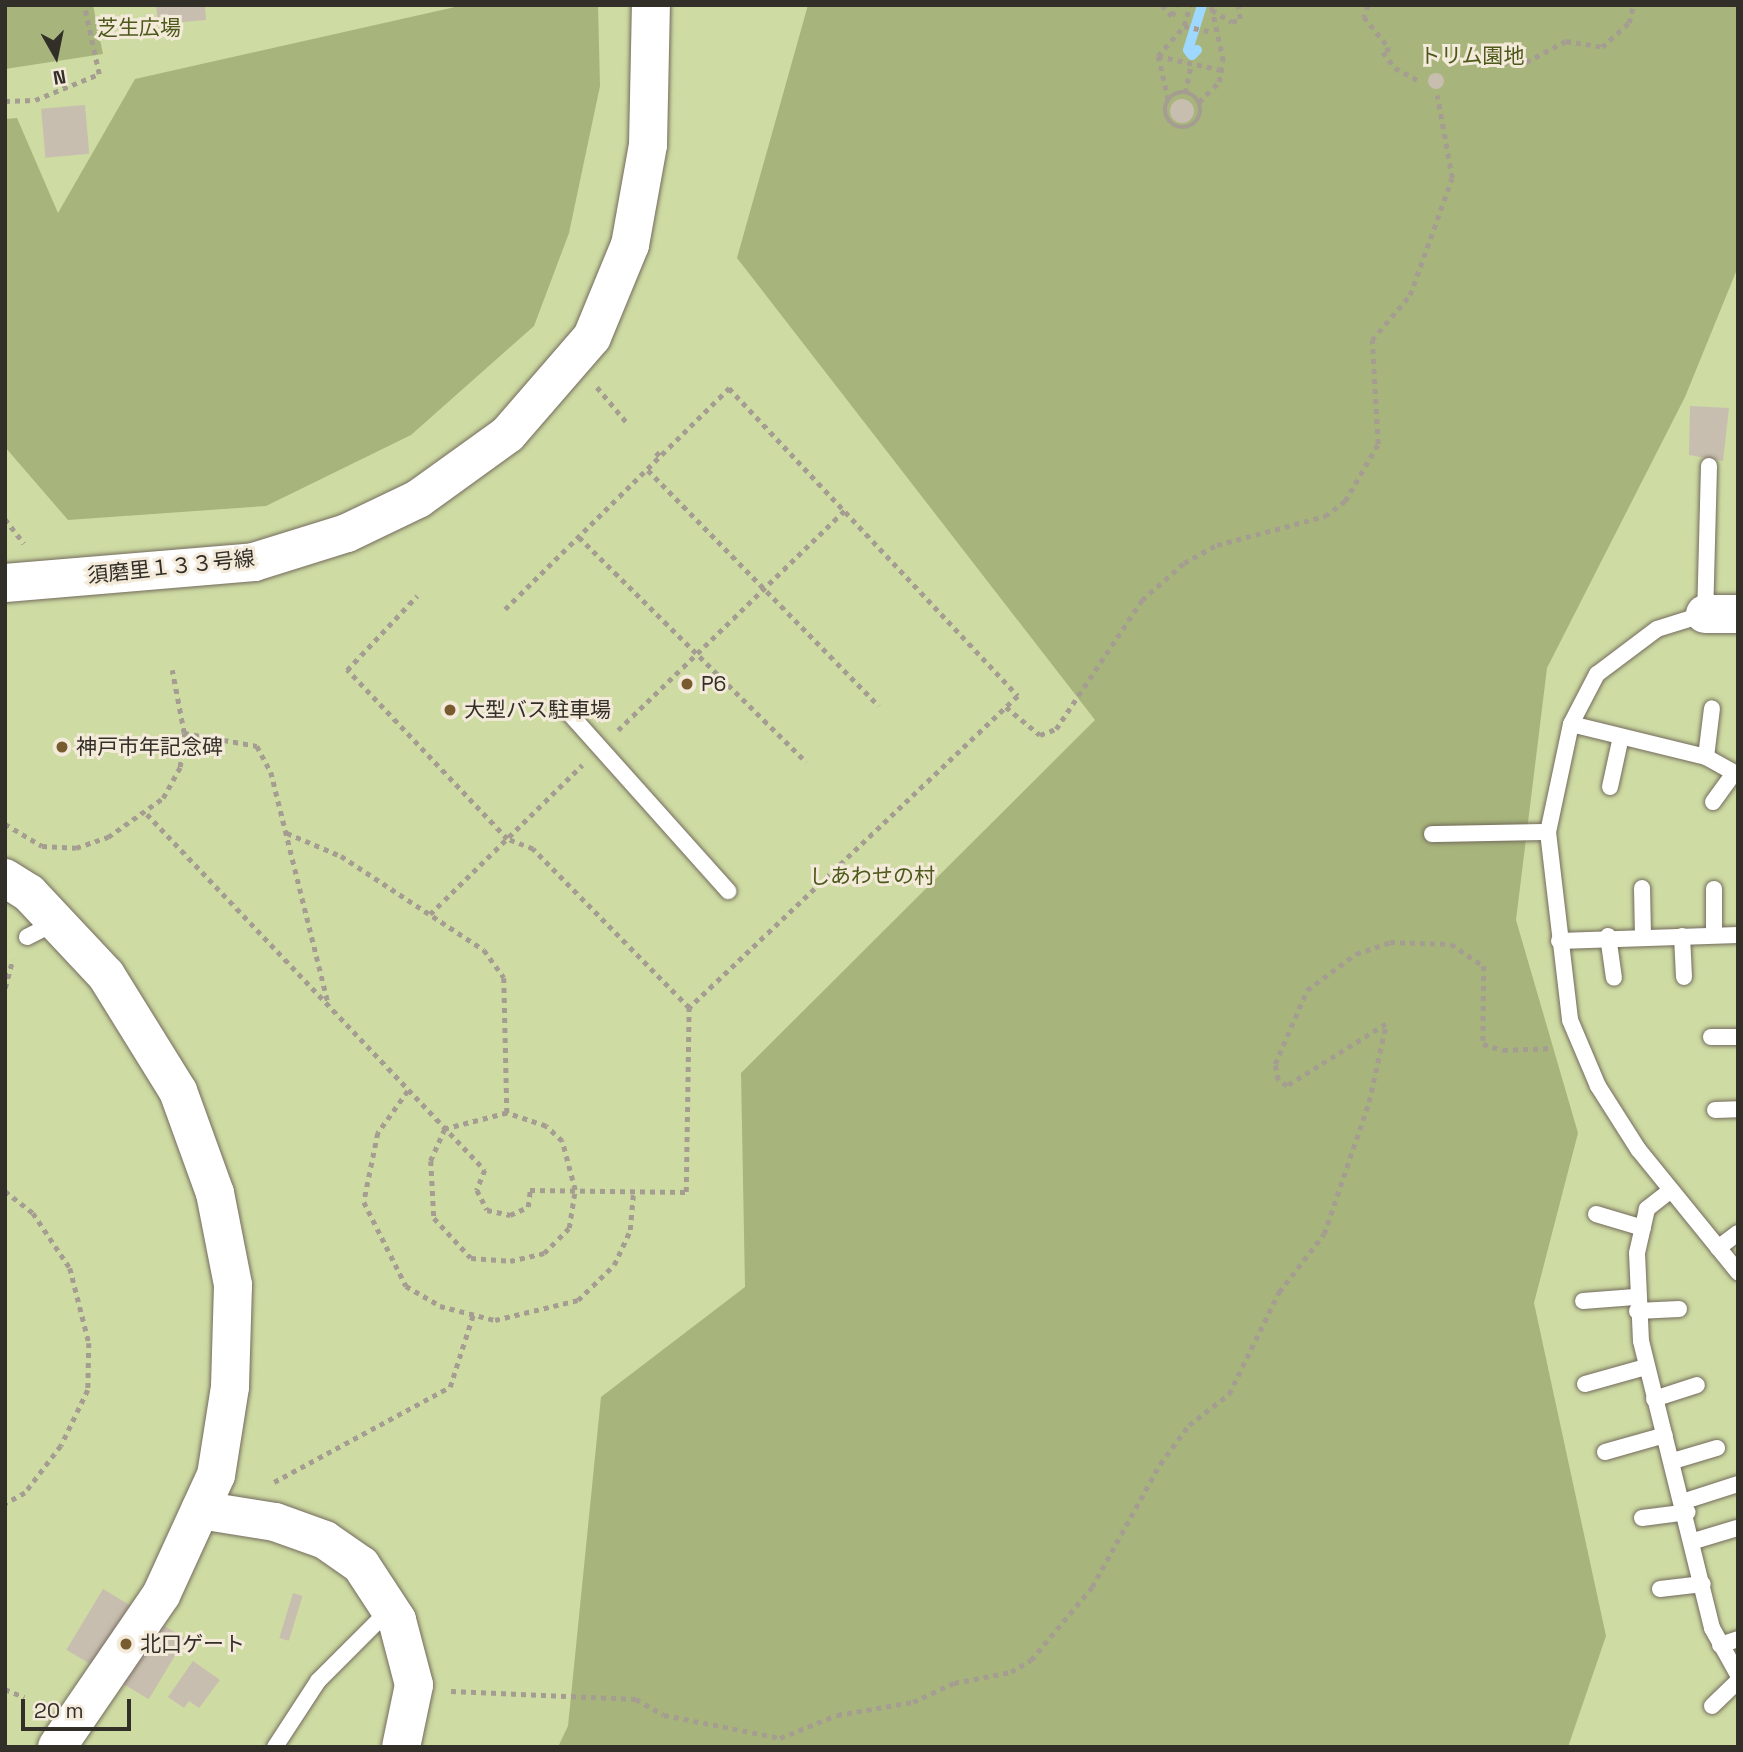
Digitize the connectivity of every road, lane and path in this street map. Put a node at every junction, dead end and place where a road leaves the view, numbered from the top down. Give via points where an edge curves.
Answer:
1 (84, 5) edge
2 (651, 5) edge
3 (1162, 5) edge
4 (1176, 5) edge
5 (1190, 5) edge
6 (1238, 5) edge
7 (1368, 5) edge
8 (1633, 5) edge
9 (1211, 8) edge
10 (1184, 26) junction
11 (1212, 33) junction
12 (1158, 57) junction
13 (1483, 63) dead end
14 (1191, 65) junction
15 (1221, 70) junction
16 (1418, 80) dead end
17 (1185, 93) junction
18 (1437, 95) dead end
19 (1168, 100) junction
20 (5, 101) edge
21 (1199, 102) junction
22 (594, 384) dead end
23 (628, 424) dead end
24 (656, 452) dead end
25 (661, 457) junction
26 (1710, 466) dead end
27 (648, 470) junction
28 (845, 510) junction
29 (5, 519) edge
30 (579, 537) junction
31 (26, 546) dead end
32 (5, 583) edge
33 (765, 588) junction
34 (417, 596) dead end
35 (505, 609) dead end
36 (1722, 614) edge
37 (698, 653) junction
38 (172, 670) dead end
39 (878, 706) dead end
40 (1006, 706) junction
41 (1712, 708) dead end
42 (569, 713) dead end
43 (1571, 724) junction
44 (184, 733) junction
45 (1620, 741) junction
46 (600, 747) junction
47 (1706, 757) junction
48 (806, 762) dead end
49 (1736, 774) edge
50 (1610, 787) dead end
51 (1713, 802) dead end
52 (146, 814) junction
53 (5, 824) edge
54 (1548, 832) junction
55 (286, 833) junction
56 (1432, 834) dead end
57 (507, 839) junction
58 (5, 877) edge
59 (1642, 888) dead end
60 (1714, 889) dead end
61 (728, 891) dead end
62 (430, 914) junction
63 (1714, 935) junction
64 (1738, 935) edge
65 (1608, 936) junction
66 (1643, 936) junction
67 (1682, 936) junction
68 (1559, 942) junction
69 (1685, 977) dead end
70 (1614, 978) dead end
71 (689, 1008) junction
72 (329, 1009) junction
73 (1711, 1037) dead end
74 (1738, 1037) edge
75 (1582, 1046) junction
76 (408, 1091) junction
77 (1738, 1109) edge
78 (1715, 1110) dead end
79 (507, 1113) junction
80 (445, 1129) junction
81 (1671, 1189) junction
82 (5, 1191) edge
83 (575, 1191) junction
84 (633, 1192) junction
85 (1596, 1214) dead end
86 (1643, 1228) junction
87 (1738, 1233) edge
88 (1718, 1248) junction
89 (1738, 1272) edge
90 (1583, 1301) dead end
91 (1636, 1304) junction
92 (1679, 1308) dead end
93 (473, 1315) junction
94 (1646, 1367) junction
95 (1586, 1384) dead end
96 (1697, 1385) dead end
97 (1654, 1399) junction
98 (1665, 1435) junction
99 (1717, 1448) dead end
100 (1605, 1452) dead end
101 (1673, 1461) junction
102 (280, 1480) dead end
103 (1738, 1484) edge
104 (5, 1504) edge
105 (1687, 1506) junction
106 (200, 1510) junction
107 (1642, 1518) dead end
108 (1737, 1528) edge
109 (1694, 1541) junction
110 (1703, 1584) junction
111 (1660, 1589) dead end
112 (390, 1609) junction
113 (1738, 1639) edge
114 (1720, 1645) junction
115 (1738, 1675) edge
116 (1738, 1681) edge
117 (5, 1689) edge
118 (443, 1690) dead end
119 (24, 1697) dead end
120 (1712, 1706) dead end
121 (57, 1747) edge
122 (275, 1747) edge
123 (401, 1747) edge

1 - 20 path via 99,74 35,100
2 - 32 street, 須磨里１３３号線 via 648,145 630,245 592,337 508,434 418,499 346,533 254,562
3 - 4 path via 1172,16
5 - 10 path
6 - 9 path via 1240,19 1232,22
7 - 16 path via 1364,17 1390,49 1383,52 1395,68
8 - 13 path via 1629,23 1602,47 1566,41 1526,62
9 - 11 path
10 - 11 path
10 - 12 path
11 - 15 path
12 - 14 path
12 - 19 path
14 - 15 path
14 - 17 path
15 - 21 path via 1212,93
17 - 19 path
17 - 21 path
18 - 40 path via 1452,178 1410,295 1372,340 1377,444 1345,501 1325,516 1217,545 1184,563 1142,600 1056,729 1040,735
19 - 21 path via 1168,121 1184,128 1198,118
22 - 23 path
24 - 25 path
25 - 27 path
25 - 28 path via 729,388
26 - 36 lane
27 - 30 path
27 - 33 path
28 - 33 path
28 - 40 path via 1018,696
29 - 31 path
30 - 35 path
30 - 37 path
33 - 37 path
33 - 39 path
34 - 57 path via 347,670
36 - 43 lane via 1657,629 1597,674
37 - 46 path
37 - 48 path
38 - 44 path
40 - 71 path
41 - 47 lane
42 - 46 lane
43 - 45 lane
43 - 54 lane
44 - 52 path via 180,767
44 - 55 path via 257,746 271,772
45 - 47 lane
45 - 50 lane
46 - 57 path
46 - 61 lane
47 - 49 lane
49 - 51 lane
52 - 53 path via 76,848 42,846
52 - 72 path
54 - 56 lane
54 - 68 lane
55 - 62 path via 341,856
55 - 72 path
57 - 62 path
57 - 71 path via 534,849
58 - 106 street via 42,930 106,975 178,1090 215,1193 233,1285 230,1387 216,1475
59 - 66 lane
60 - 63 lane
62 - 79 path via 484,950 504,978
63 - 64 lane
63 - 67 lane
65 - 66 lane
65 - 68 lane
65 - 70 lane
66 - 67 lane
67 - 69 lane
68 - 75 lane via 1570,1020
71 - 84 path via 686,1192
72 - 76 path
73 - 74 lane
75 - 81 lane via 1605,1096
75 - 118 path via 1503,1050 1483,1044 1484,966 1451,944 1390,942 1356,954 1307,990 1275,1064 1278,1080 1287,1086 1386,1024 1369,1102 1324,1234 1279,1292 1235,1386 1189,1425 1160,1464 1092,1587 1031,1660 1011,1672 954,1683 913,1702 837,1714 780,1738 664,1715 636,1699
76 - 80 path
76 - 93 path via 378,1133 364,1202 406,1286 440,1306
77 - 78 lane
79 - 80 path
79 - 83 path via 546,1126 562,1141
80 - 83 path via 485,1170 477,1190 487,1210 510,1215 528,1207 530,1190
80 - 83 path via 431,1161 434,1218 471,1258 510,1261 544,1253 569,1228
81 - 86 lane via 1647,1209
81 - 88 lane
82 - 104 path via 33,1213 70,1268 89,1343 88,1390 61,1446 25,1493
83 - 84 path
84 - 93 path via 629,1230 614,1265 578,1300 532,1316 495,1320
85 - 86 lane
86 - 91 lane
87 - 88 lane
88 - 89 lane
90 - 91 lane
91 - 92 lane
91 - 94 lane
93 - 102 path via 450,1387
94 - 95 lane
94 - 97 lane
96 - 97 lane
97 - 98 lane
98 - 100 lane
98 - 101 lane
99 - 101 lane
101 - 105 lane
103 - 105 lane
105 - 107 lane
105 - 109 lane
106 - 112 street via 275,1522 325,1540 361,1565
106 - 121 street via 161,1595
108 - 109 lane
109 - 110 lane
110 - 111 lane
110 - 114 lane
112 - 122 lane via 318,1681
112 - 123 street via 414,1685
113 - 114 lane
114 - 115 lane
116 - 120 lane
117 - 119 path

